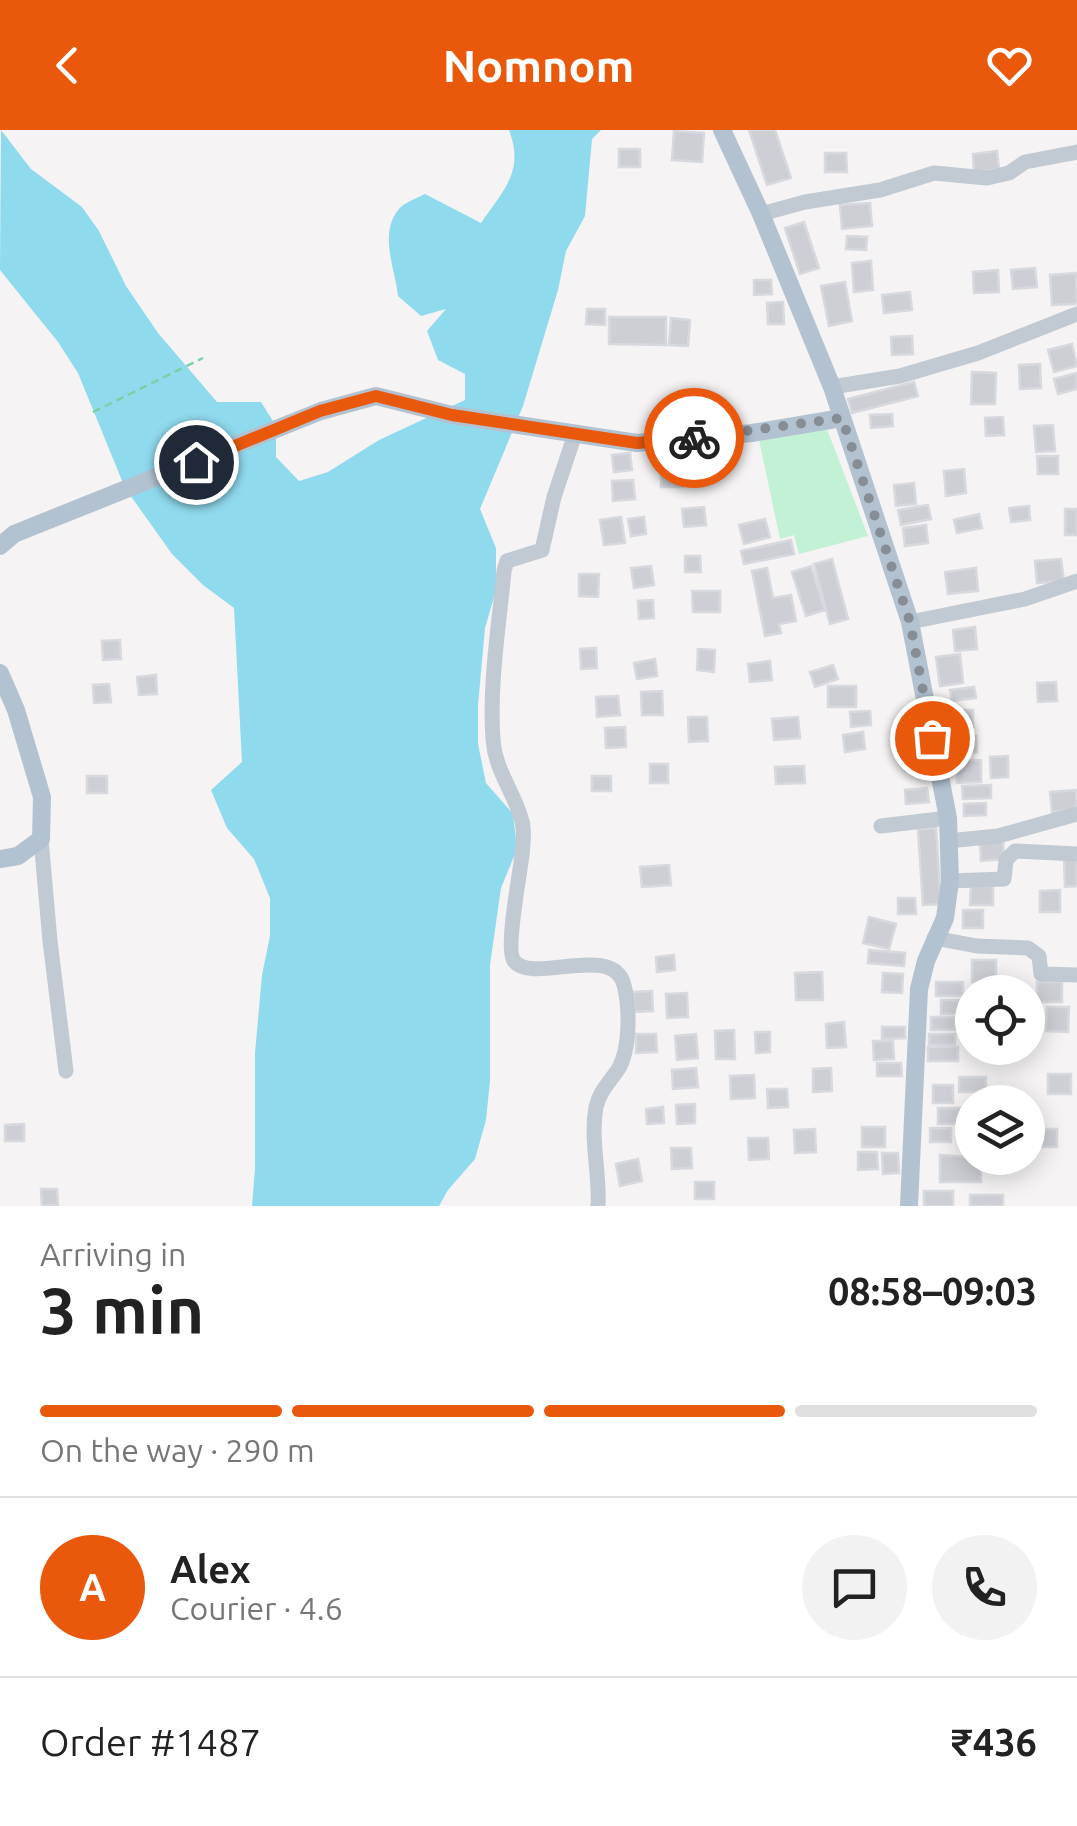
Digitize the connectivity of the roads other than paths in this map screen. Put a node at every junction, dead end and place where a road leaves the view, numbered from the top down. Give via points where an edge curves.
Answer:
1 (722, 130) edge
2 (1077, 152) edge
3 (761, 214) junction
4 (1077, 314) edge
5 (832, 386) junction
6 (842, 418) junction
7 (575, 434) junction
8 (0, 546) edge
9 (1077, 582) edge
10 (910, 622) junction
11 (0, 672) edge
12 (1077, 814) edge
13 (948, 818) junction
14 (882, 826) dead end
15 (41, 839) junction
16 (948, 841) junction
17 (1077, 854) edge
18 (0, 860) edge
19 (950, 881) junction
20 (934, 938) junction
21 (1077, 975) edge
22 (66, 1071) dead end
23 (598, 1206) edge
24 (909, 1206) edge

1 - 3 main road
2 - 3 street via 988,178 934,173
3 - 5 main road
4 - 5 street via 900,376
5 - 6 main road
6 - 7 main road via 637,443
6 - 10 main road
7 - 8 main road via 376,396 86,505
7 - 23 street via 542,550 507,561 504,571 493,739 497,767 523,822 512,959 530,967 610,968 624,986 626,1050 596,1105
9 - 10 street
10 - 13 main road
11 - 15 main road via 42,796
12 - 16 street via 998,836
13 - 14 street
13 - 16 main road
15 - 18 main road
15 - 22 street
16 - 19 main road
17 - 19 street via 1016,852 1006,860 1004,879
19 - 20 main road via 945,918
20 - 21 street via 1028,948 1038,956 1041,974
20 - 24 main road via 919,989

